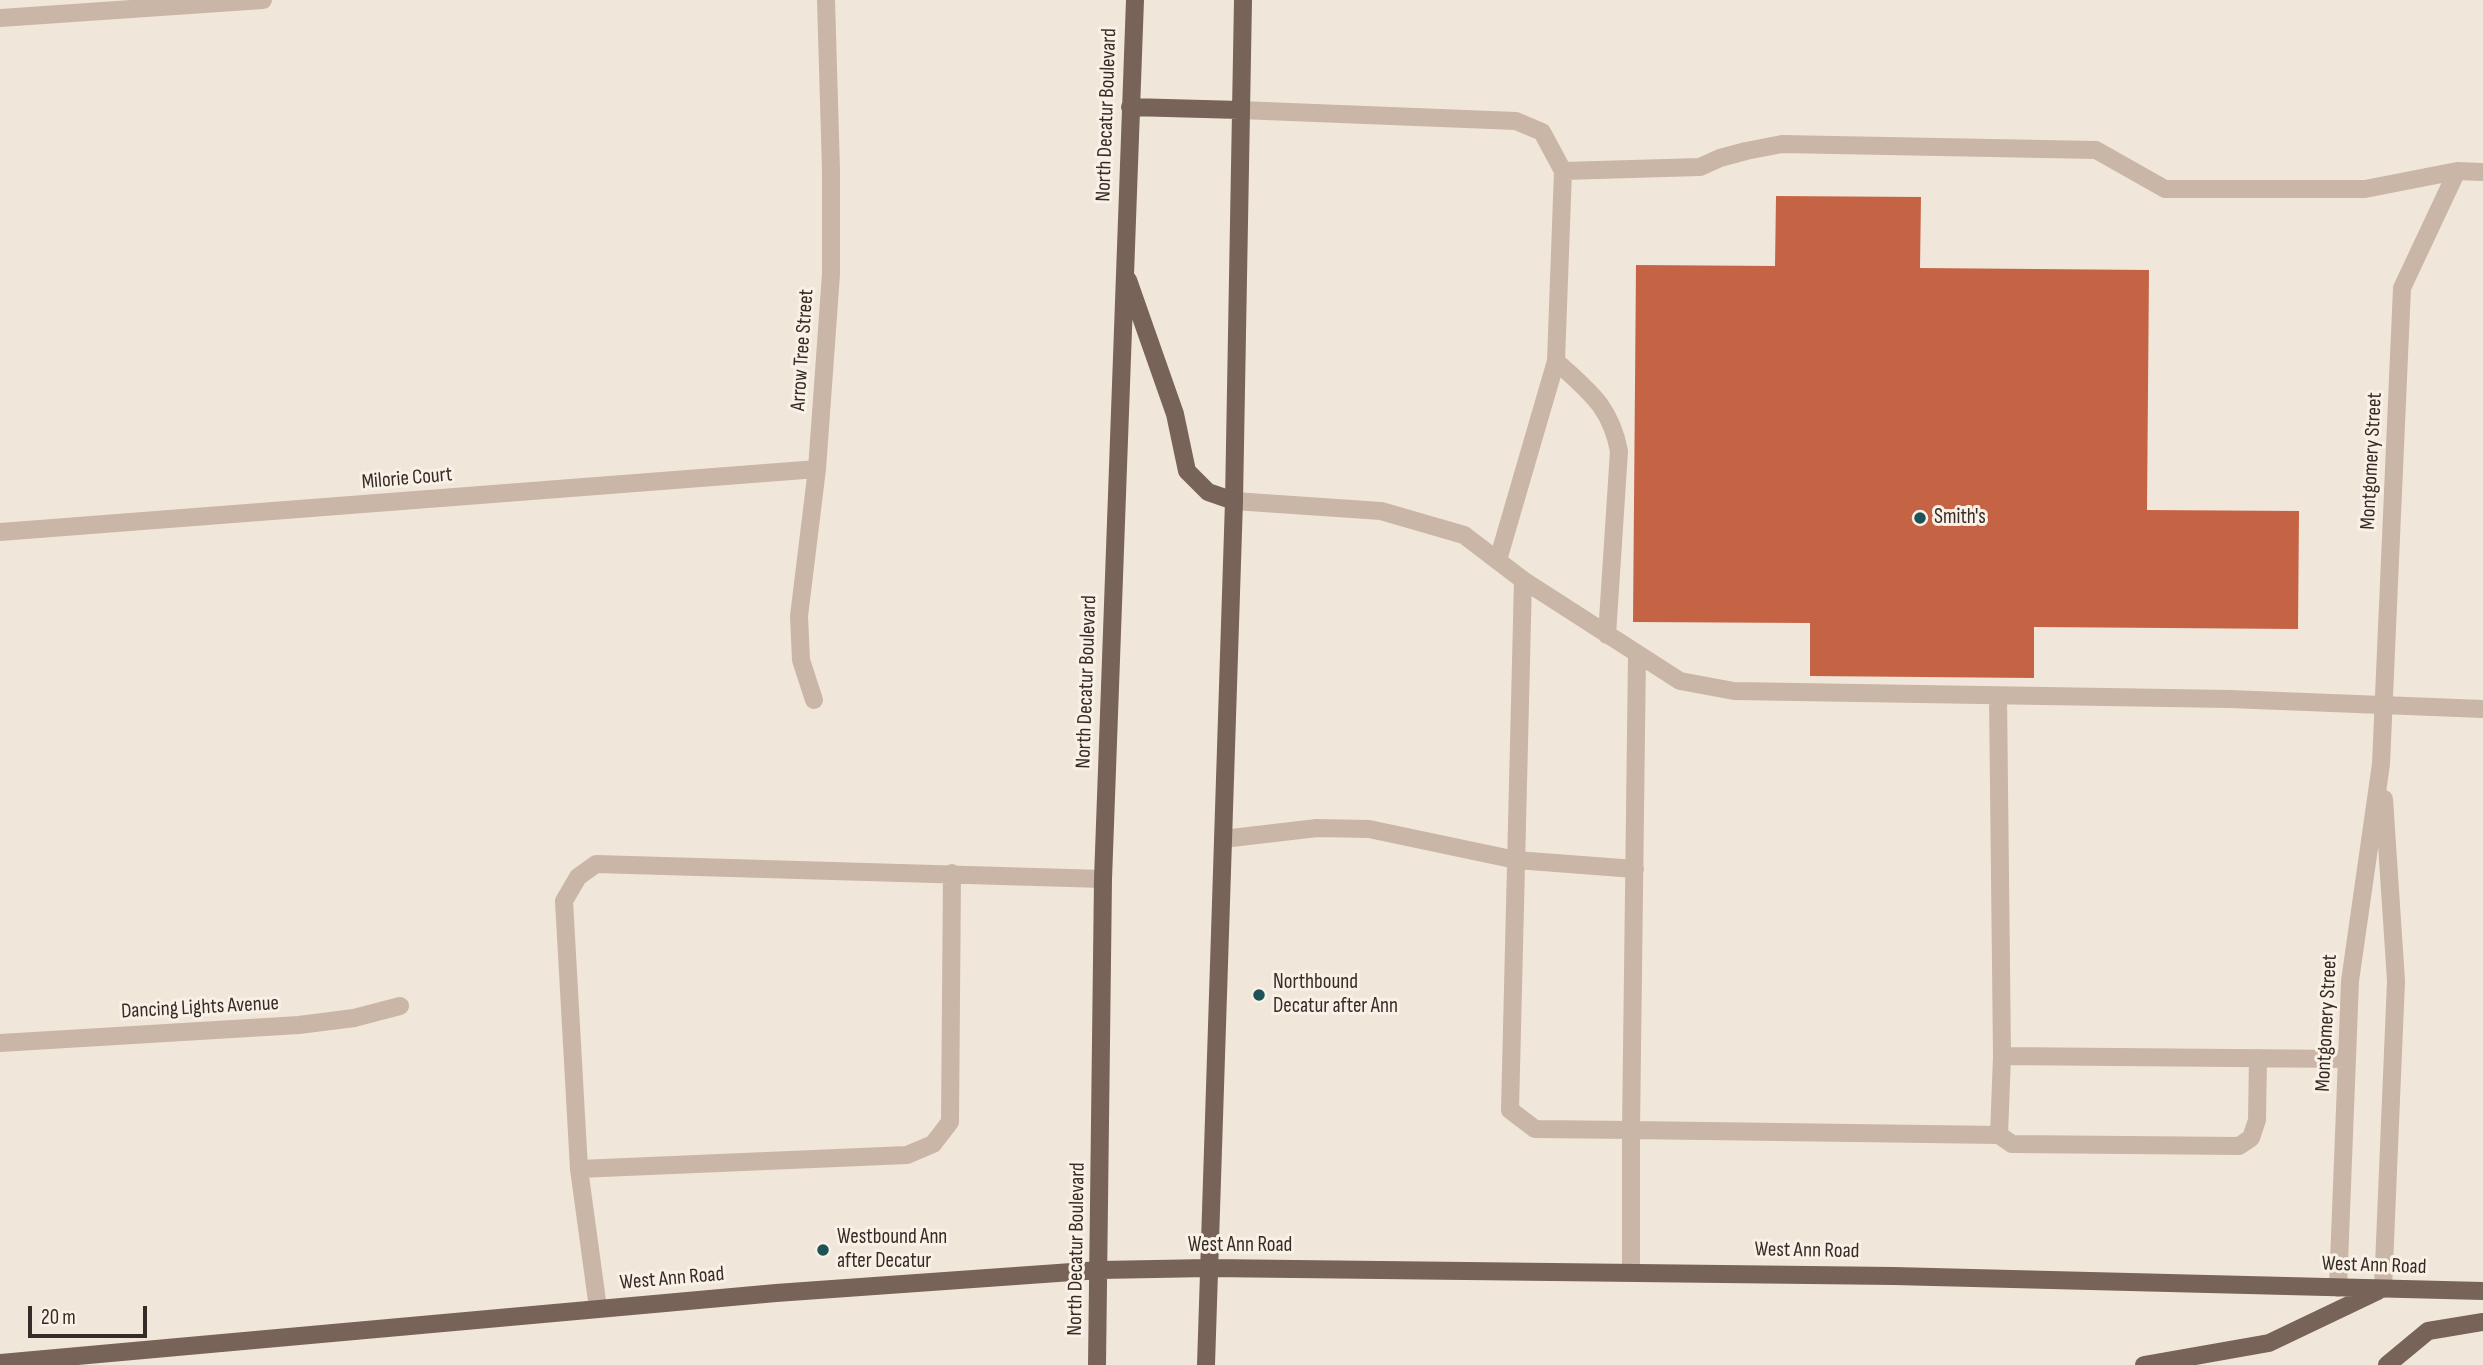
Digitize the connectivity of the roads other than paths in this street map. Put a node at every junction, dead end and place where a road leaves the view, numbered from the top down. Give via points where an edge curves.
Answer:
1 (262, 0) edge
2 (826, 0) edge
3 (1135, 0) edge
4 (1243, 0) edge
5 (0, 18) edge
6 (1130, 107) junction
7 (1240, 110) junction
8 (1563, 171) junction
9 (2457, 172) junction
10 (2483, 172) edge
11 (1125, 270) junction
12 (1556, 361) junction
13 (817, 469) junction
14 (1234, 500) junction
15 (0, 532) edge
16 (1498, 560) junction
17 (1523, 579) junction
18 (1607, 635) junction
19 (1637, 654) junction
20 (1998, 696) junction
21 (814, 700) dead end
22 (2384, 705) junction
23 (2483, 709) edge
24 (2381, 764) junction
25 (1223, 839) junction
26 (1516, 860) junction
27 (1634, 869) junction
28 (952, 873) junction
29 (1102, 879) junction
30 (400, 1006) dead end
31 (0, 1043) edge
32 (2002, 1056) junction
33 (2258, 1058) junction
34 (2347, 1059) junction
35 (1631, 1130) junction
36 (1999, 1135) junction
37 (579, 1169) junction
38 (1209, 1268) junction
39 (1100, 1270) junction
40 (1631, 1272) junction
41 (2339, 1287) junction
42 (2382, 1289) junction
43 (2483, 1292) edge
44 (598, 1308) junction
45 (2483, 1322) edge
46 (0, 1363) edge
47 (1097, 1365) edge
48 (1206, 1365) edge
49 (2144, 1365) edge
50 (2388, 1365) edge

1 - 5 street
2 - 13 street, Arrow Tree Street via 831,274
3 - 6 main road, North Decatur Boulevard
4 - 7 main road
6 - 7 main road
6 - 11 main road, North Decatur Boulevard
7 - 8 street via 1516,121 1542,132
7 - 14 main road
8 - 9 street via 1700,167 1782,144 2096,150 2165,189 2365,189
8 - 12 street
9 - 10 street
9 - 22 street, Montgomery Street via 2402,288
11 - 14 main road via 1175,414 1187,471 1208,492
11 - 29 main road, North Decatur Boulevard
12 - 16 street
12 - 18 street via 1597,400 1614,426 1619,452
13 - 15 street, Milorie Court
13 - 21 street, Arrow Tree Street via 799,616 801,660
14 - 16 street via 1381,510 1464,535
14 - 25 main road
16 - 17 street
17 - 18 street
17 - 26 street
18 - 19 street
19 - 20 street via 1680,681 1734,691
19 - 27 street
20 - 22 street
20 - 32 street
22 - 23 street
22 - 24 street, Montgomery Street
24 - 34 street, Montgomery Street via 2350,981
24 - 42 street, Montgomery Street via 2396,981
25 - 26 street via 1317,828 1368,829
25 - 38 main road
26 - 27 street
26 - 35 street via 1510,1110 1535,1129
27 - 35 street
28 - 29 street
28 - 37 street via 950,1122 933,1143 907,1155
28 - 37 street via 596,863 578,877 564,901
29 - 39 main road, North Decatur Boulevard
30 - 31 street, Dancing Lights Avenue via 299,1025
32 - 33 street
32 - 36 street
33 - 34 street
33 - 36 street via 2257,1120 2251,1138 2238,1146 2012,1143
34 - 41 street, Montgomery Street
35 - 36 street
35 - 40 street
37 - 44 street
38 - 39 main road, West Ann Road
38 - 40 main road, West Ann Road
38 - 48 main road
39 - 44 main road, West Ann Road
39 - 47 main road, North Decatur Boulevard
40 - 41 main road, West Ann Road
41 - 42 main road, West Ann Road
42 - 43 main road, West Ann Road
42 - 49 main road via 2269,1343
44 - 46 main road, West Ann Road
45 - 50 main road via 2428,1331

